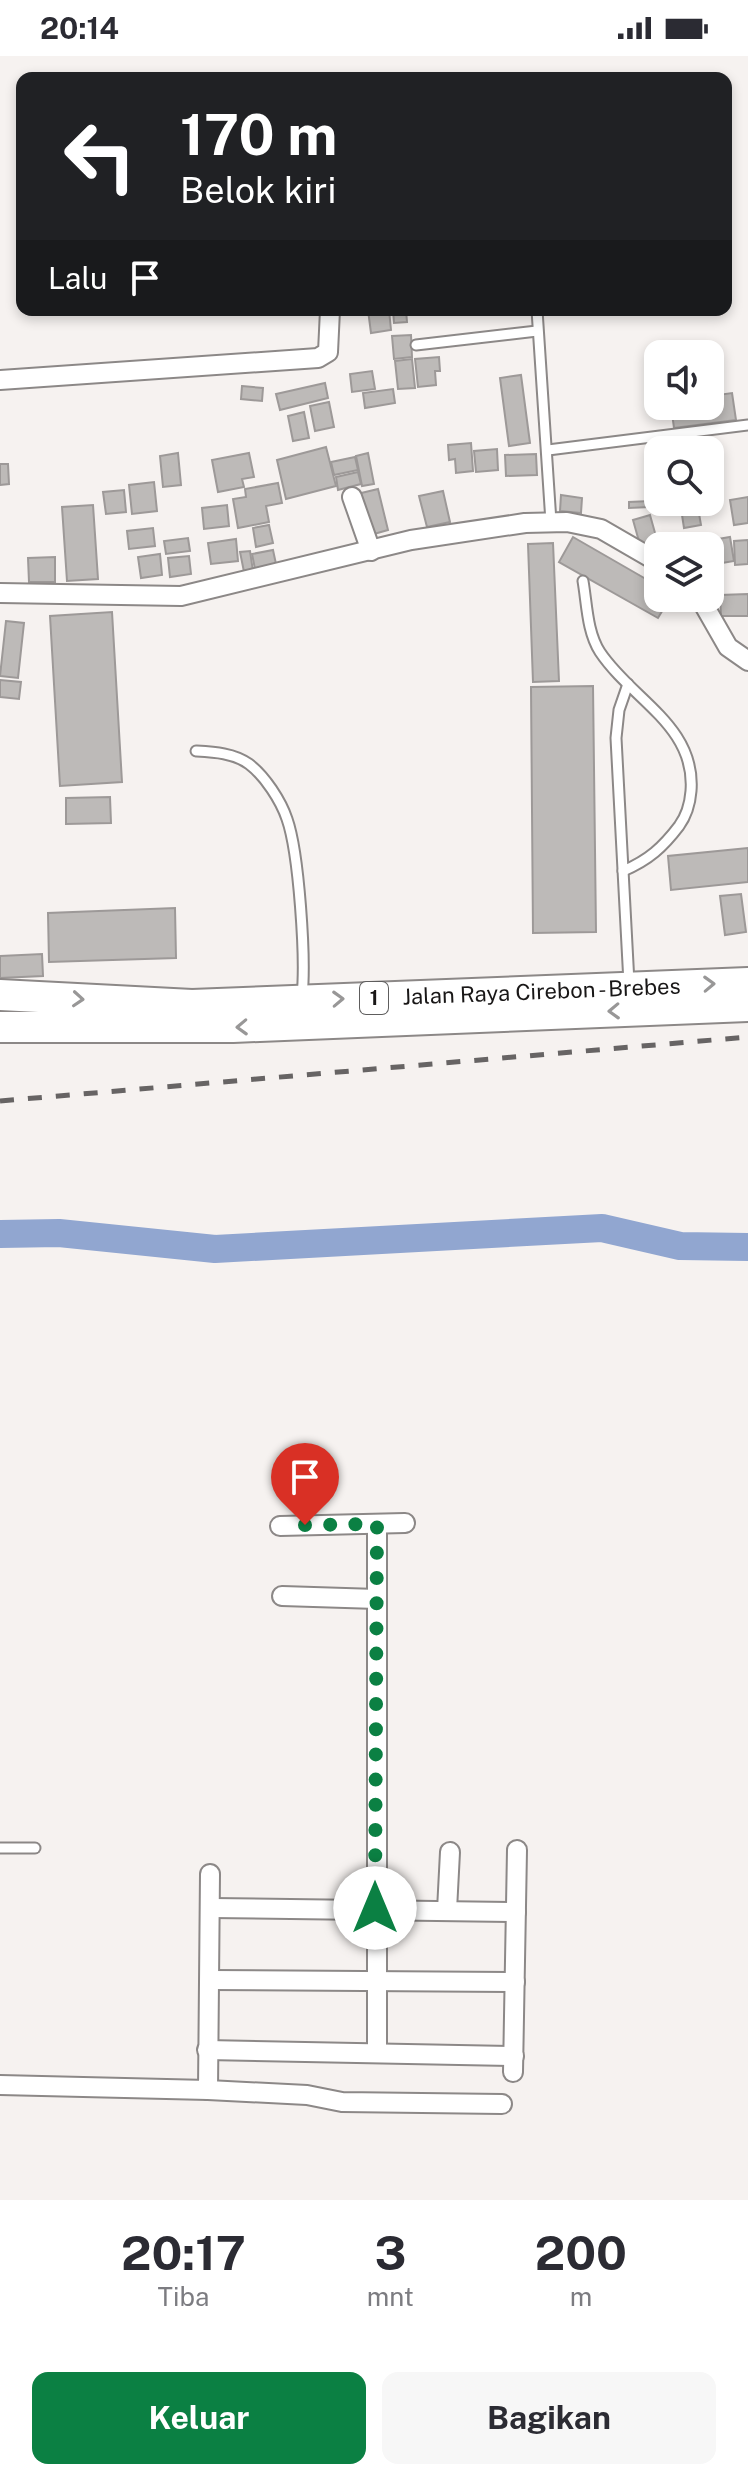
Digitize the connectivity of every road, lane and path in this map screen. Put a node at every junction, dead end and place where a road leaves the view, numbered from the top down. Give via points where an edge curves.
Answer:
1 (330, 316) edge
2 (537, 316) edge
3 (537, 331) junction
4 (416, 345) dead end
5 (0, 380) edge
6 (748, 425) edge
7 (548, 450) junction
8 (352, 497) dead end
9 (551, 522) junction
10 (371, 551) junction
11 (644, 553) edge
12 (583, 581) dead end
13 (0, 593) edge
14 (708, 612) edge
15 (748, 661) edge
16 (628, 684) junction
17 (196, 751) dead end
18 (623, 871) junction
19 (748, 983) edge
20 (629, 987) junction
21 (0, 995) edge
22 (748, 1006) edge
23 (302, 1012) junction
24 (0, 1027) edge
25 (405, 1523) dead end
26 (377, 1524) junction
27 (280, 1526) dead end
28 (282, 1596) dead end
29 (377, 1599) junction
30 (0, 1848) edge
31 (35, 1848) dead end
32 (517, 1850) dead end
33 (450, 1852) dead end
34 (210, 1874) dead end
35 (212, 1908) junction
36 (375, 1908) junction
37 (447, 1910) junction
38 (516, 1912) junction
39 (211, 1980) junction
40 (376, 1981) junction
41 (515, 1982) junction
42 (207, 2050) junction
43 (377, 2051) junction
44 (0, 2085) edge
45 (208, 2090) junction
46 (502, 2104) dead end

1 - 5 street via 330,344 325,356 318,358
2 - 3 lane
3 - 4 lane
3 - 7 lane
6 - 7 lane
7 - 9 lane
8 - 10 street
9 - 10 street via 449,533
9 - 11 street via 610,532
10 - 13 street via 181,596
12 - 16 lane via 596,645
14 - 15 street via 728,647
16 - 18 lane via 616,738
16 - 18 lane via 684,746 691,784 686,814 671,837 645,862
17 - 23 lane via 223,752 249,764 288,819 305,970
18 - 20 lane
20 -> 19 highway, Jalan Raya Cirebon - Brebes / 1
23 -> 20 highway, Jalan Raya Cirebon - Brebes / 1
21 -> 23 highway, Jalan Raya Cirebon - Brebes / 1
22 -> 23 highway, Jalan Raya Cirebon - Brebes / 1
23 -> 24 highway, Jalan Raya Cirebon - Brebes / 1 via 141,1029
25 - 26 street
26 - 27 street
26 - 29 street
28 - 29 street
29 - 36 street
30 - 31 lane
32 - 38 street
33 - 37 street
34 - 35 street
35 - 36 street
35 - 39 street
36 - 37 street
36 - 40 street
37 - 38 street
38 - 41 street
39 - 40 street
39 - 42 street
40 - 41 street
40 - 43 street
41 - 43 street via 513,2064
42 - 43 street
42 - 45 street
44 - 45 street
45 - 46 street via 342,2102

